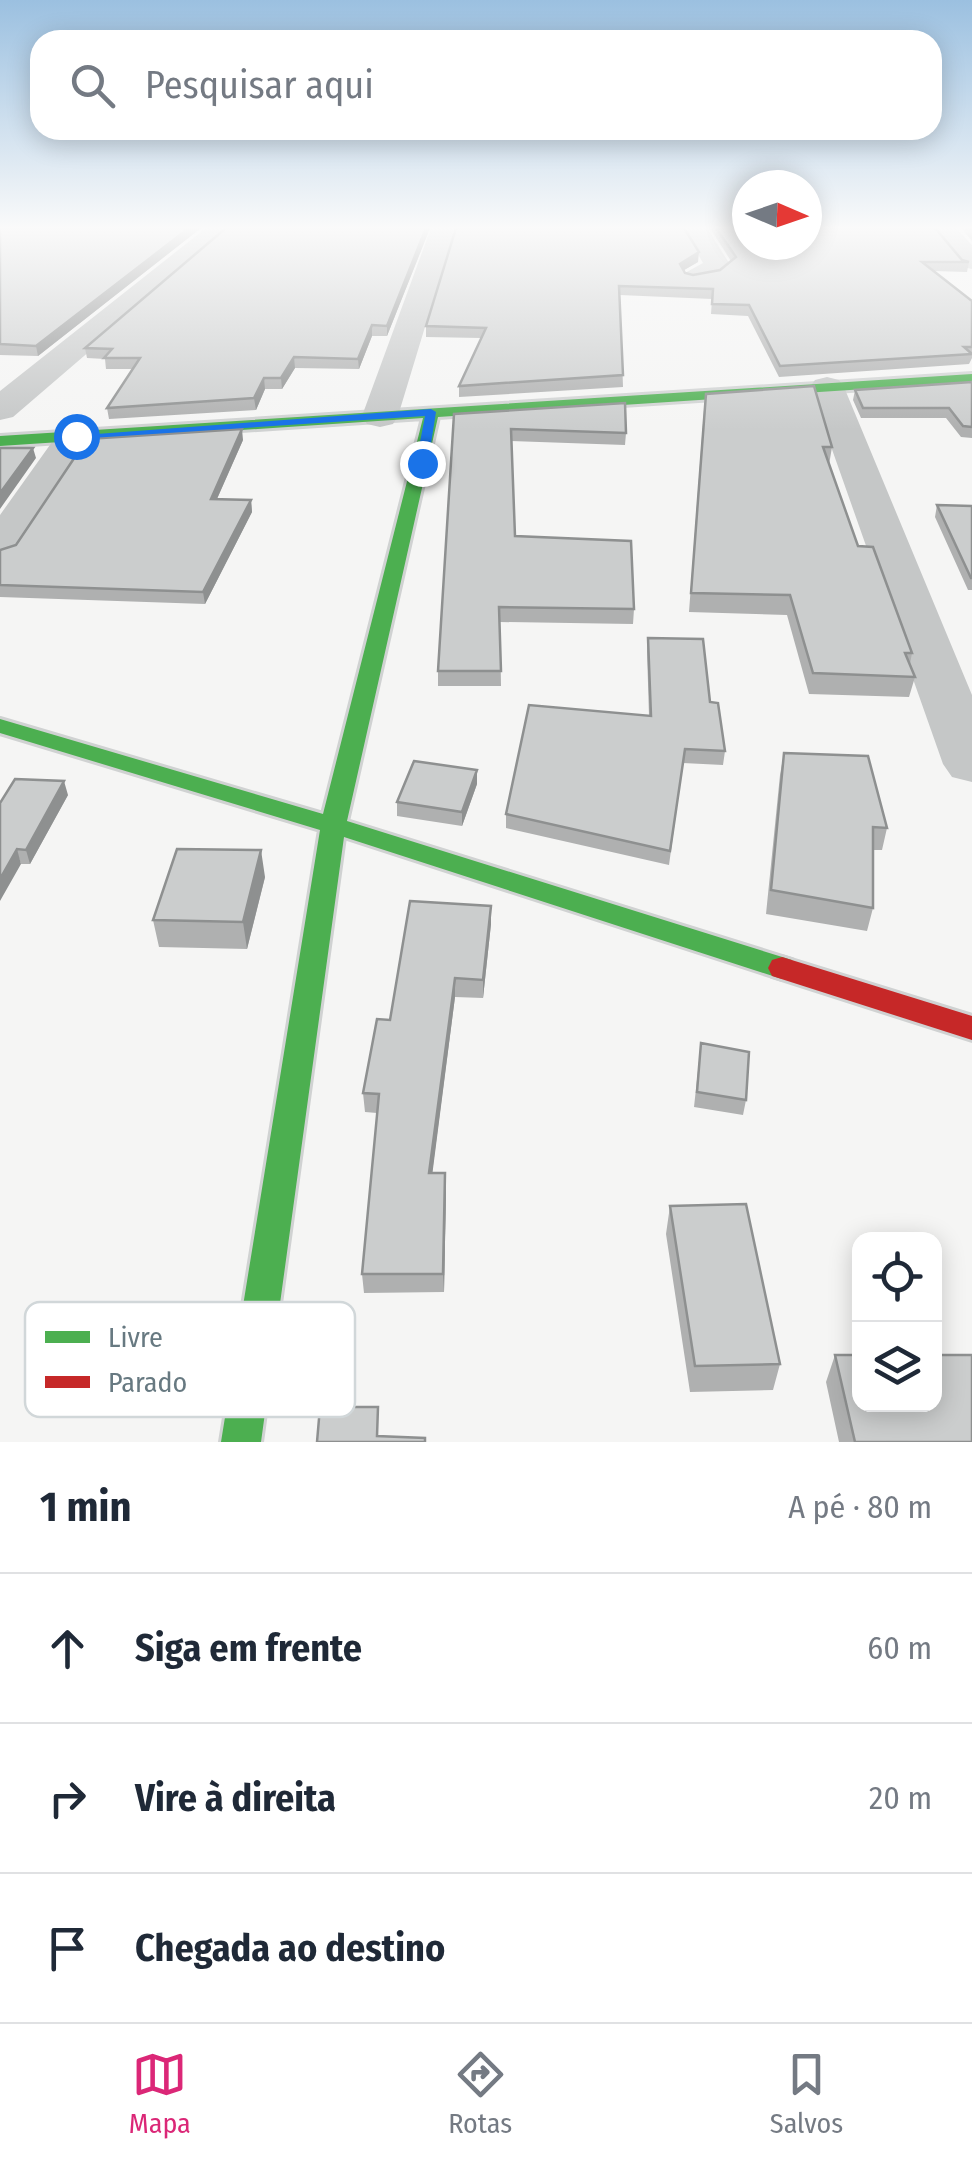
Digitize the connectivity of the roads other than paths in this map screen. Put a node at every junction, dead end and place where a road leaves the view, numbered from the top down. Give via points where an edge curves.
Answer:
1 (139, 295) edge
2 (420, 295) edge
3 (972, 378) edge
4 (827, 387) junction
5 (0, 409) edge
6 (431, 412) junction
7 (380, 416) junction
8 (76, 436) junction
9 (0, 441) edge
10 (0, 546) edge
11 (0, 726) edge
12 (972, 764) edge
13 (334, 825) junction
14 (972, 1028) edge
15 (262, 1302) edge
16 (245, 1417) edge
17 (241, 1442) edge

1 - 5 street
2 - 7 street
3 - 4 street
4 - 6 street
4 - 12 street
6 - 7 street
6 - 13 street
7 - 8 street
8 - 9 street
8 - 10 street
11 - 13 street
13 - 14 street
13 - 15 street
16 - 17 street

